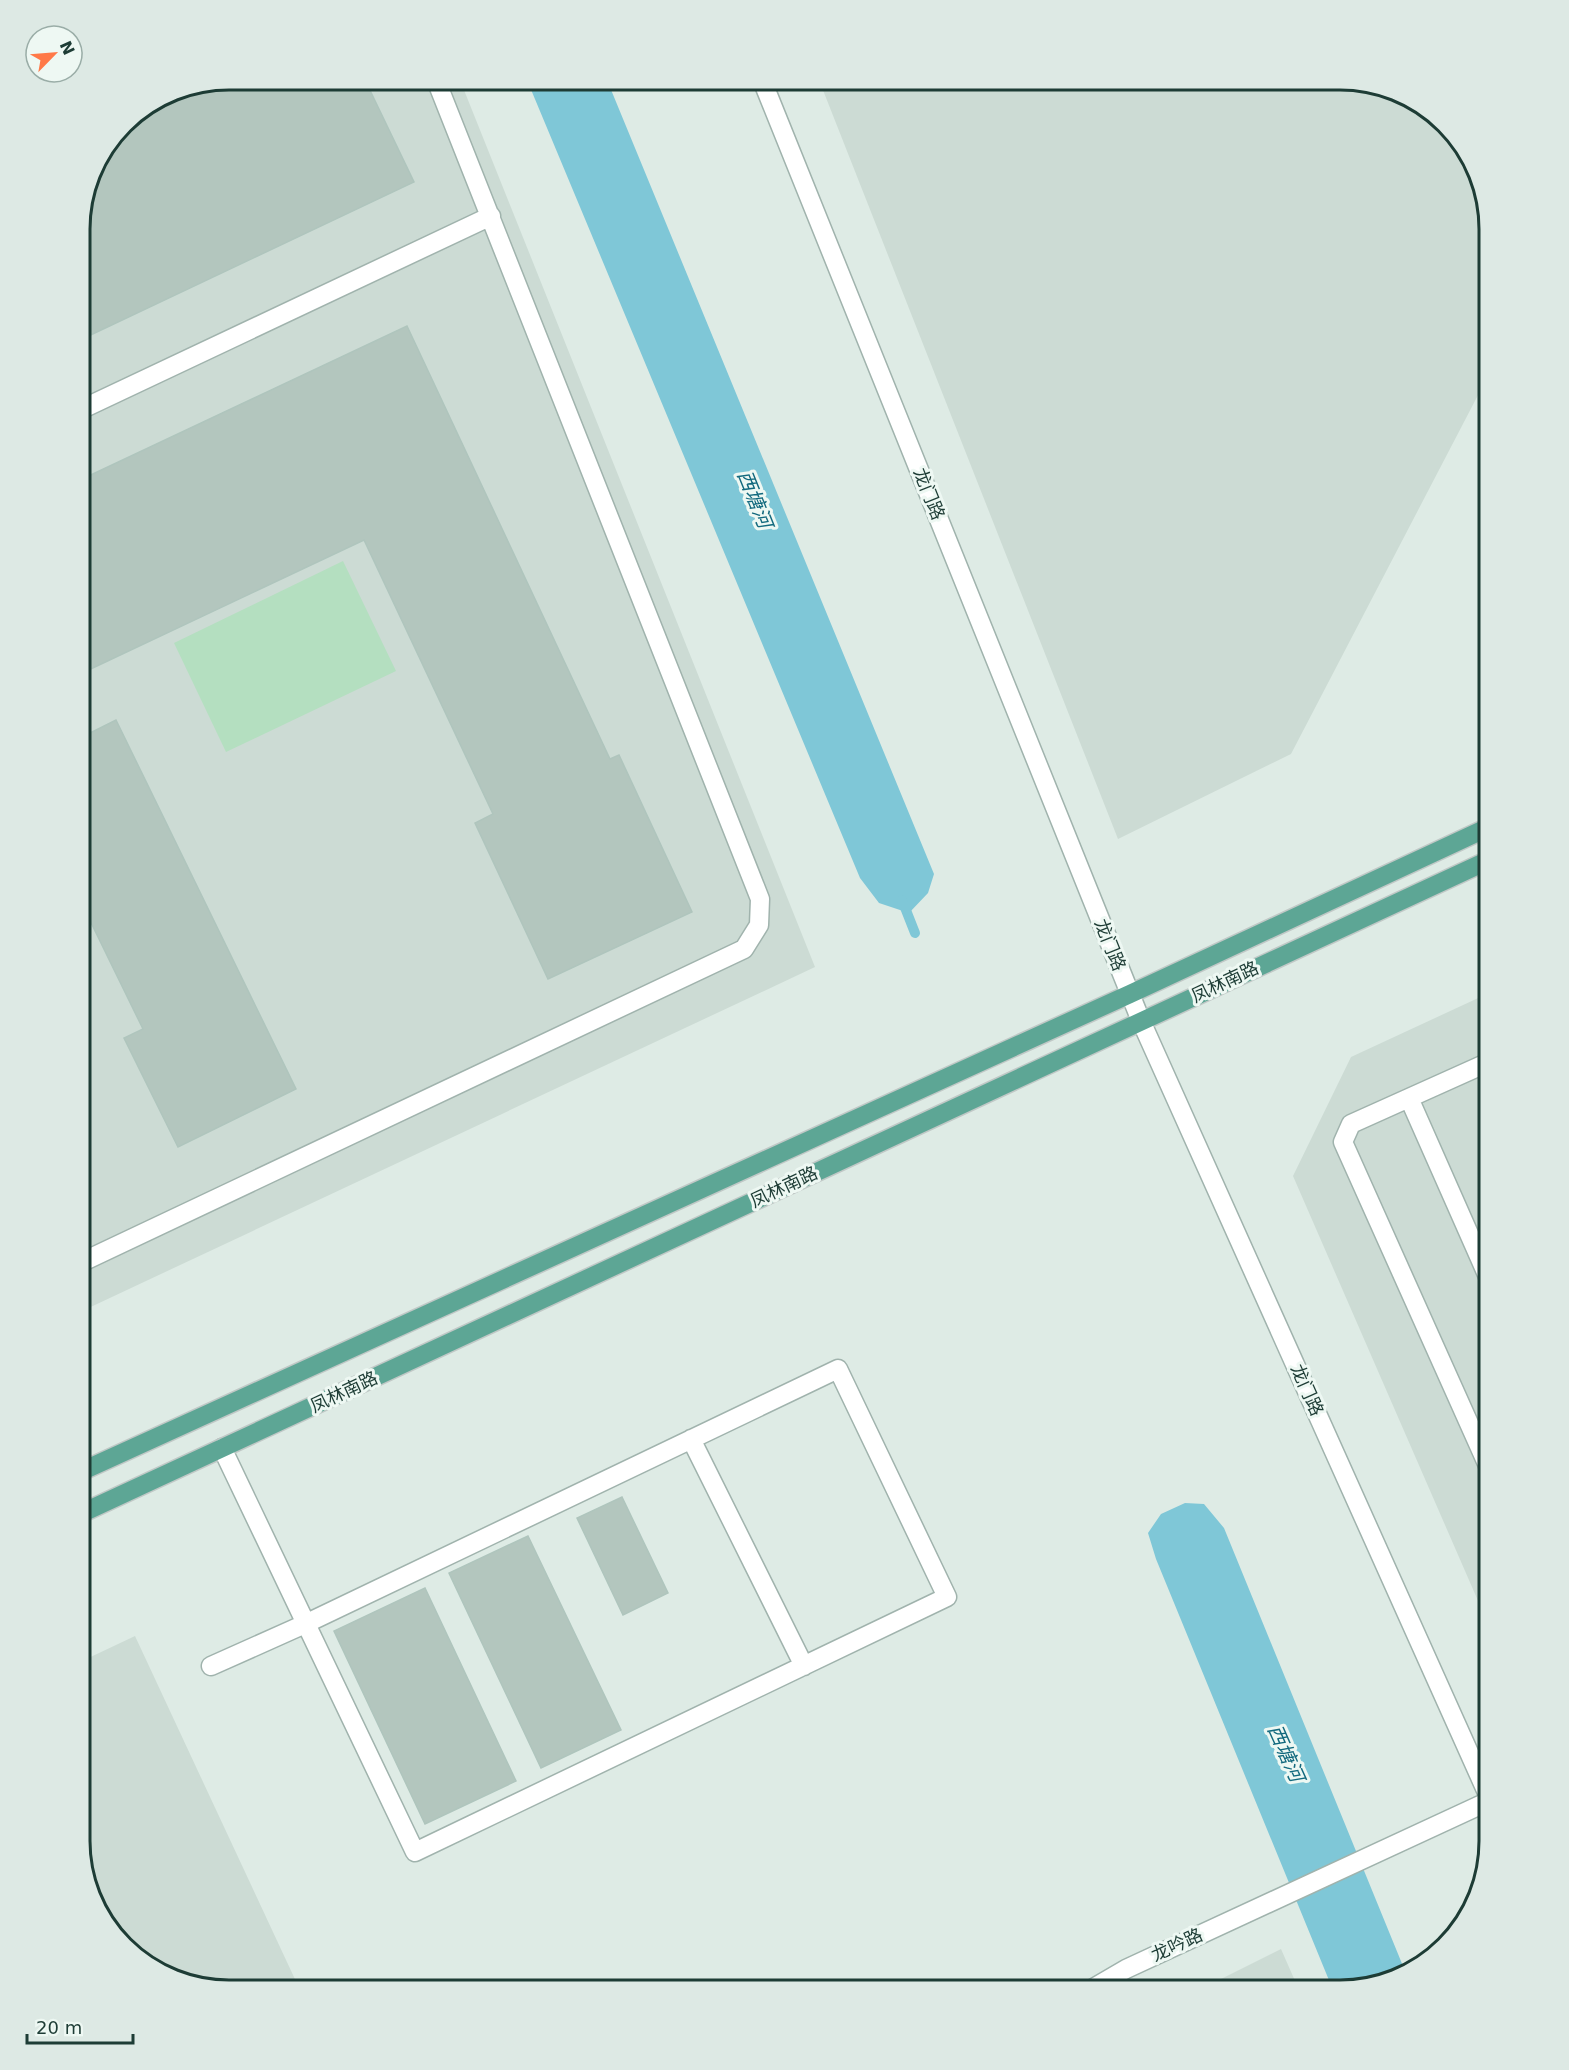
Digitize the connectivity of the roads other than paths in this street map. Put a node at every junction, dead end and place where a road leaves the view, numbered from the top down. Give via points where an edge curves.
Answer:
1 (440, 90) edge
2 (766, 90) edge
3 (491, 216) junction
4 (90, 405) edge
5 (1479, 832) edge
6 (1479, 865) edge
7 (1130, 994) junction
8 (1141, 1021) junction
9 (1479, 1067) edge
10 (1409, 1098) junction
11 (1479, 1254) edge
12 (90, 1258) edge
13 (691, 1439) junction
14 (1479, 1444) edge
15 (222, 1448) junction
16 (90, 1467) edge
17 (90, 1509) edge
18 (305, 1624) junction
19 (211, 1666) dead end
20 (804, 1666) junction
21 (1479, 1774) edge
22 (1479, 1804) edge
23 (1107, 1980) edge

1 - 3 street
2 - 7 street, 龙门路
3 - 4 street
3 - 12 street via 760,898 759,925 744,949
5 - 7 main road, 凤林南路
6 - 8 main road, 凤林南路
7 - 8 street, 龙门路
7 - 16 main road, 凤林南路
8 - 15 main road, 凤林南路
8 - 21 street, 龙门路
9 - 10 street
10 - 11 street
10 - 14 street via 1351,1124 1343,1142
13 - 18 street
13 - 20 street
13 - 20 street via 838,1369 947,1597
15 - 17 main road, 凤林南路
15 - 18 street
18 - 19 street
18 - 20 street via 415,1852
22 - 23 street, 龙吟路

